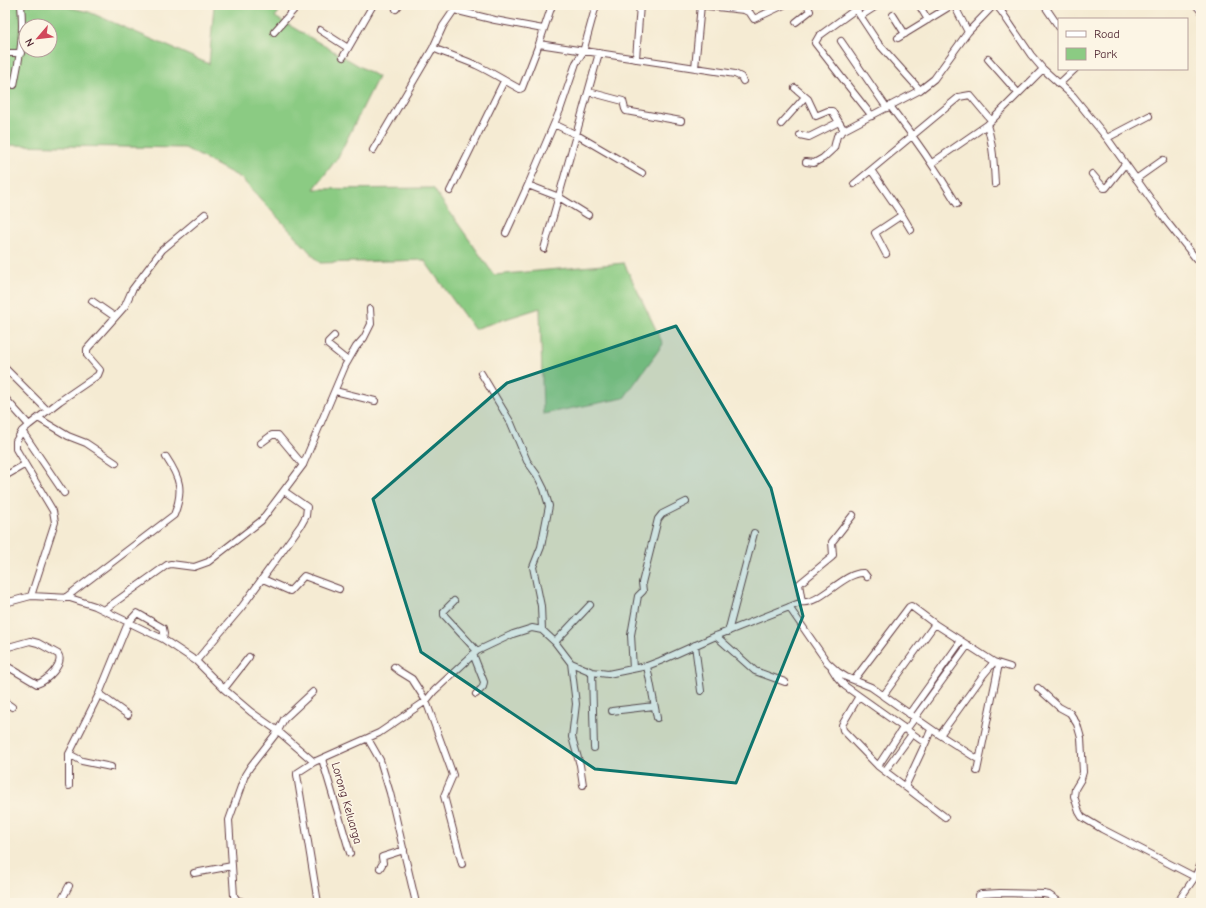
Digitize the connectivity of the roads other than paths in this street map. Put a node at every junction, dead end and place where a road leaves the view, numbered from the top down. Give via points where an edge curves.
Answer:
1 (21, 5) edge
2 (298, 5) edge
3 (373, 5) edge
4 (552, 5) edge
5 (596, 5) edge
6 (640, 5) edge
7 (700, 5) edge
8 (752, 5) edge
9 (784, 5) edge
10 (807, 5) edge
11 (878, 5) edge
12 (919, 5) edge
13 (953, 5) edge
14 (1008, 5) edge
15 (1044, 5) edge
16 (1196, 5) edge
17 (854, 7) edge
18 (997, 7) edge
19 (744, 10) junction
20 (1201, 11) edge
21 (893, 15) dead end
22 (861, 16) junction
23 (22, 18) edge
24 (928, 20) junction
25 (796, 22) dead end
26 (1058, 26) edge
27 (543, 29) junction
28 (320, 30) dead end
29 (274, 32) dead end
30 (968, 32) junction
31 (905, 34) junction
32 (898, 38) dead end
33 (841, 42) dead end
34 (539, 44) junction
35 (348, 48) junction
36 (433, 48) junction
37 (583, 52) junction
38 (5, 53) edge
39 (18, 53) edge
40 (599, 53) junction
41 (343, 57) dead end
42 (20, 58) edge
43 (636, 59) junction
44 (988, 59) dead end
45 (695, 68) junction
46 (1043, 68) junction
47 (1074, 70) edge
48 (504, 81) junction
49 (743, 81) dead end
50 (1059, 84) junction
51 (14, 85) dead end
52 (795, 88) dead end
53 (920, 90) junction
54 (589, 92) junction
55 (1018, 93) junction
56 (805, 97) junction
57 (889, 107) junction
58 (872, 116) junction
59 (1149, 116) dead end
60 (681, 122) dead end
61 (839, 122) junction
62 (989, 122) junction
63 (554, 124) junction
64 (781, 124) dead end
65 (844, 130) junction
66 (577, 135) junction
67 (800, 135) dead end
68 (913, 136) junction
69 (1107, 138) junction
70 (373, 150) dead end
71 (1164, 160) dead end
72 (806, 162) dead end
73 (932, 163) junction
74 (1125, 164) junction
75 (871, 170) junction
76 (642, 173) dead end
77 (1092, 174) dead end
78 (1136, 179) junction
79 (854, 184) dead end
80 (995, 184) dead end
81 (528, 185) junction
82 (450, 191) dead end
83 (559, 197) junction
84 (957, 204) dead end
85 (205, 214) dead end
86 (588, 215) dead end
87 (902, 215) junction
88 (911, 230) dead end
89 (506, 233) dead end
90 (544, 249) dead end
91 (886, 254) dead end
92 (1201, 265) edge
93 (92, 301) dead end
94 (370, 309) dead end
95 (115, 317) junction
96 (334, 336) dead end
97 (348, 361) junction
98 (5, 368) edge
99 (481, 373) dead end
100 (335, 391) junction
101 (5, 398) edge
102 (375, 401) dead end
103 (48, 411) junction
104 (38, 418) junction
105 (29, 425) junction
106 (22, 431) junction
107 (261, 443) dead end
108 (166, 457) dead end
109 (116, 462) dead end
110 (24, 465) junction
111 (304, 465) junction
112 (5, 476) edge
113 (284, 491) junction
114 (64, 493) dead end
115 (686, 502) dead end
116 (853, 514) dead end
117 (754, 533) dead end
118 (868, 577) dead end
119 (263, 579) junction
120 (339, 589) dead end
121 (30, 596) junction
122 (65, 598) junction
123 (454, 601) dead end
124 (802, 602) junction
125 (5, 603) edge
126 (590, 605) dead end
127 (790, 607) junction
128 (104, 610) junction
129 (128, 623) junction
130 (935, 624) junction
131 (542, 630) junction
132 (728, 632) junction
133 (716, 636) junction
134 (163, 639) junction
135 (961, 641) junction
136 (555, 642) junction
137 (695, 645) junction
138 (968, 645) junction
139 (5, 648) edge
140 (475, 652) junction
141 (249, 656) dead end
142 (196, 660) junction
143 (571, 663) junction
144 (997, 663) junction
145 (5, 664) edge
146 (394, 666) dead end
147 (647, 666) junction
148 (831, 666) junction
149 (1010, 667) dead end
150 (633, 669) junction
151 (592, 672) junction
152 (854, 680) junction
153 (785, 682) dead end
154 (1038, 688) dead end
155 (224, 689) junction
156 (701, 691) dead end
157 (313, 692) dead end
158 (877, 692) junction
159 (99, 694) junction
160 (476, 694) dead end
161 (858, 696) junction
162 (883, 696) junction
163 (426, 700) junction
164 (5, 702) edge
165 (871, 704) junction
166 (12, 706) dead end
167 (654, 706) junction
168 (612, 711) dead end
169 (909, 714) junction
170 (128, 715) dead end
171 (657, 718) dead end
172 (915, 718) junction
173 (907, 730) junction
174 (931, 730) junction
175 (278, 731) junction
176 (940, 735) junction
177 (368, 739) junction
178 (926, 742) junction
179 (594, 748) dead end
180 (69, 754) junction
181 (322, 759) junction
182 (979, 760) junction
183 (314, 762) junction
184 (878, 766) junction
185 (111, 767) dead end
186 (884, 771) junction
187 (977, 771) dead end
188 (583, 785) dead end
189 (69, 786) dead end
190 (905, 787) junction
191 (945, 817) dead end
192 (404, 850) junction
193 (350, 854) dead end
194 (462, 864) dead end
195 (1201, 864) edge
196 (232, 866) junction
197 (380, 868) dead end
198 (194, 873) dead end
199 (1195, 877) junction
200 (69, 886) dead end
201 (317, 902) edge
202 (60, 903) edge
203 (247, 903) edge
204 (416, 903) edge
205 (978, 903) edge
206 (1061, 903) edge
207 (1177, 903) edge

1 - 23 street
2 - 29 street
3 - 35 street
4 - 27 street
5 - 37 street
6 - 43 street
7 - 19 street
7 - 45 street
8 - 19 street
9 - 19 street via 754,19
10 - 25 street via 810,11
11 - 22 street
12 - 24 street
13 - 24 street
13 - 30 street
14 - 18 street
15 - 26 street
16 - 20 street
17 - 22 street
17 - 58 street via 819,36 816,43
18 - 30 street
18 - 46 street
21 - 31 street
22 - 53 street via 878,44
24 - 31 street
27 - 34 street
27 - 36 street via 455,9 443,26
28 - 35 street
30 - 53 street via 934,79
31 - 32 street
33 - 57 street
34 - 37 street
34 - 48 street via 523,88
35 - 41 street
36 - 48 street via 476,65
36 - 70 street
37 - 40 street
37 - 63 street via 576,63
38 - 39 street
40 - 43 street
40 - 54 street
42 - 51 street
43 - 45 street
44 - 55 street
45 - 49 street via 734,74
46 - 50 street
46 - 55 street
47 - 50 street
48 - 82 street
50 - 69 street via 1073,96
52 - 56 street
53 - 57 street
54 - 60 street via 623,101 626,111
54 - 66 street
55 - 62 street
56 - 61 street via 816,116 832,111
56 - 64 street
57 - 58 street
57 - 68 street
58 - 65 street
59 - 69 street
61 - 65 street
61 - 67 street via 809,137
62 - 68 street via 974,99 967,95 959,97
62 - 73 street
62 - 80 street
63 - 66 street
63 - 81 street
65 - 72 street via 837,136 834,148 829,153 818,162
66 - 76 street
66 - 83 street
68 - 73 street
68 - 75 street
69 - 74 street
71 - 78 street
73 - 84 street
74 - 77 street via 1106,188
74 - 78 street
75 - 79 street
75 - 87 street
78 - 92 street
81 - 83 street
81 - 89 street
83 - 86 street
83 - 90 street
85 - 95 street via 162,250
87 - 88 street
87 - 91 street via 875,233
93 - 95 street
94 - 97 street via 371,324
95 - 103 street via 87,349 87,355 100,370 98,375
96 - 97 street via 328,345
97 - 100 street
98 - 103 street
99 - 131 street via 511,423 527,461 544,489 549,506 541,547 534,567
100 - 102 street
100 - 111 street
101 - 105 street
103 - 104 street
104 - 105 street
104 - 109 street
105 - 106 street
106 - 110 street via 16,441 16,449
106 - 114 street
107 - 111 street via 272,435 278,435
108 - 122 street via 180,486 174,515
110 - 112 street
110 - 121 street via 53,511 55,522
111 - 113 street
113 - 119 street via 307,507 306,516
113 - 128 street via 261,521 208,562 194,567 167,565
115 - 150 street via 662,514 658,519 642,583 643,591 638,596 631,635
116 - 124 street via 832,543 832,557 799,584
117 - 132 street
118 - 124 street via 864,573 855,573 827,592
119 - 120 street via 290,591 304,576
119 - 142 street
121 - 122 street
121 - 125 street
122 - 128 street
123 - 140 street via 444,615
124 - 127 street
126 - 136 street
127 - 132 street
127 - 148 street
128 - 129 street
129 - 134 street
129 - 134 street via 137,613 163,628
129 - 159 street
130 - 135 street
130 - 152 street via 910,606
130 - 162 street
131 - 136 street
131 - 140 street via 532,628 513,634
132 - 133 street
133 - 137 street
133 - 153 street via 755,671
134 - 142 street
135 - 138 street
135 - 169 street
136 - 143 street
137 - 147 street
137 - 156 street
138 - 144 street
138 - 172 street
139 - 145 street via 30,641 58,654 60,661 50,676 37,684
140 - 160 street via 484,682
140 - 163 street
141 - 155 street
142 - 155 street
143 - 151 street
143 - 188 street via 576,704 572,737
144 - 149 street
144 - 176 street via 984,674
144 - 182 street
146 - 163 street via 412,678
147 - 150 street
147 - 167 street
148 - 152 street
148 - 161 street via 837,678
150 - 151 street via 608,674
151 - 179 street
152 - 158 street
154 - 199 street via 1059,707 1070,713 1077,724 1081,738 1083,772 1074,796 1082,817
155 - 175 street
157 - 175 street via 284,719
158 - 162 street
158 - 165 street
159 - 170 street
159 - 180 street
161 - 165 street
161 - 184 street via 842,729
162 - 169 street
163 - 177 street
163 - 194 street via 453,775 444,796
164 - 166 street
165 - 173 street
167 - 168 street
167 - 171 street
169 - 172 street
172 - 173 street
172 - 174 street
173 - 178 street
173 - 184 street
173 - 186 street
174 - 176 street
174 - 178 street
175 - 183 street
175 - 196 street via 250,767 229,820
176 - 182 street
177 - 181 street
177 - 192 street via 380,760
178 - 190 street
180 - 185 street via 82,761
180 - 189 street
181 - 183 street
181 - 193 street, Lorong Keluarga
182 - 187 street
183 - 201 street via 297,775
184 - 186 street
186 - 190 street
190 - 191 street
192 - 197 street via 383,857
192 - 204 street
195 - 199 street
196 - 198 street
196 - 203 street via 234,896
199 - 207 street
200 - 202 street
205 - 206 street via 981,894 1000,893 1044,894

